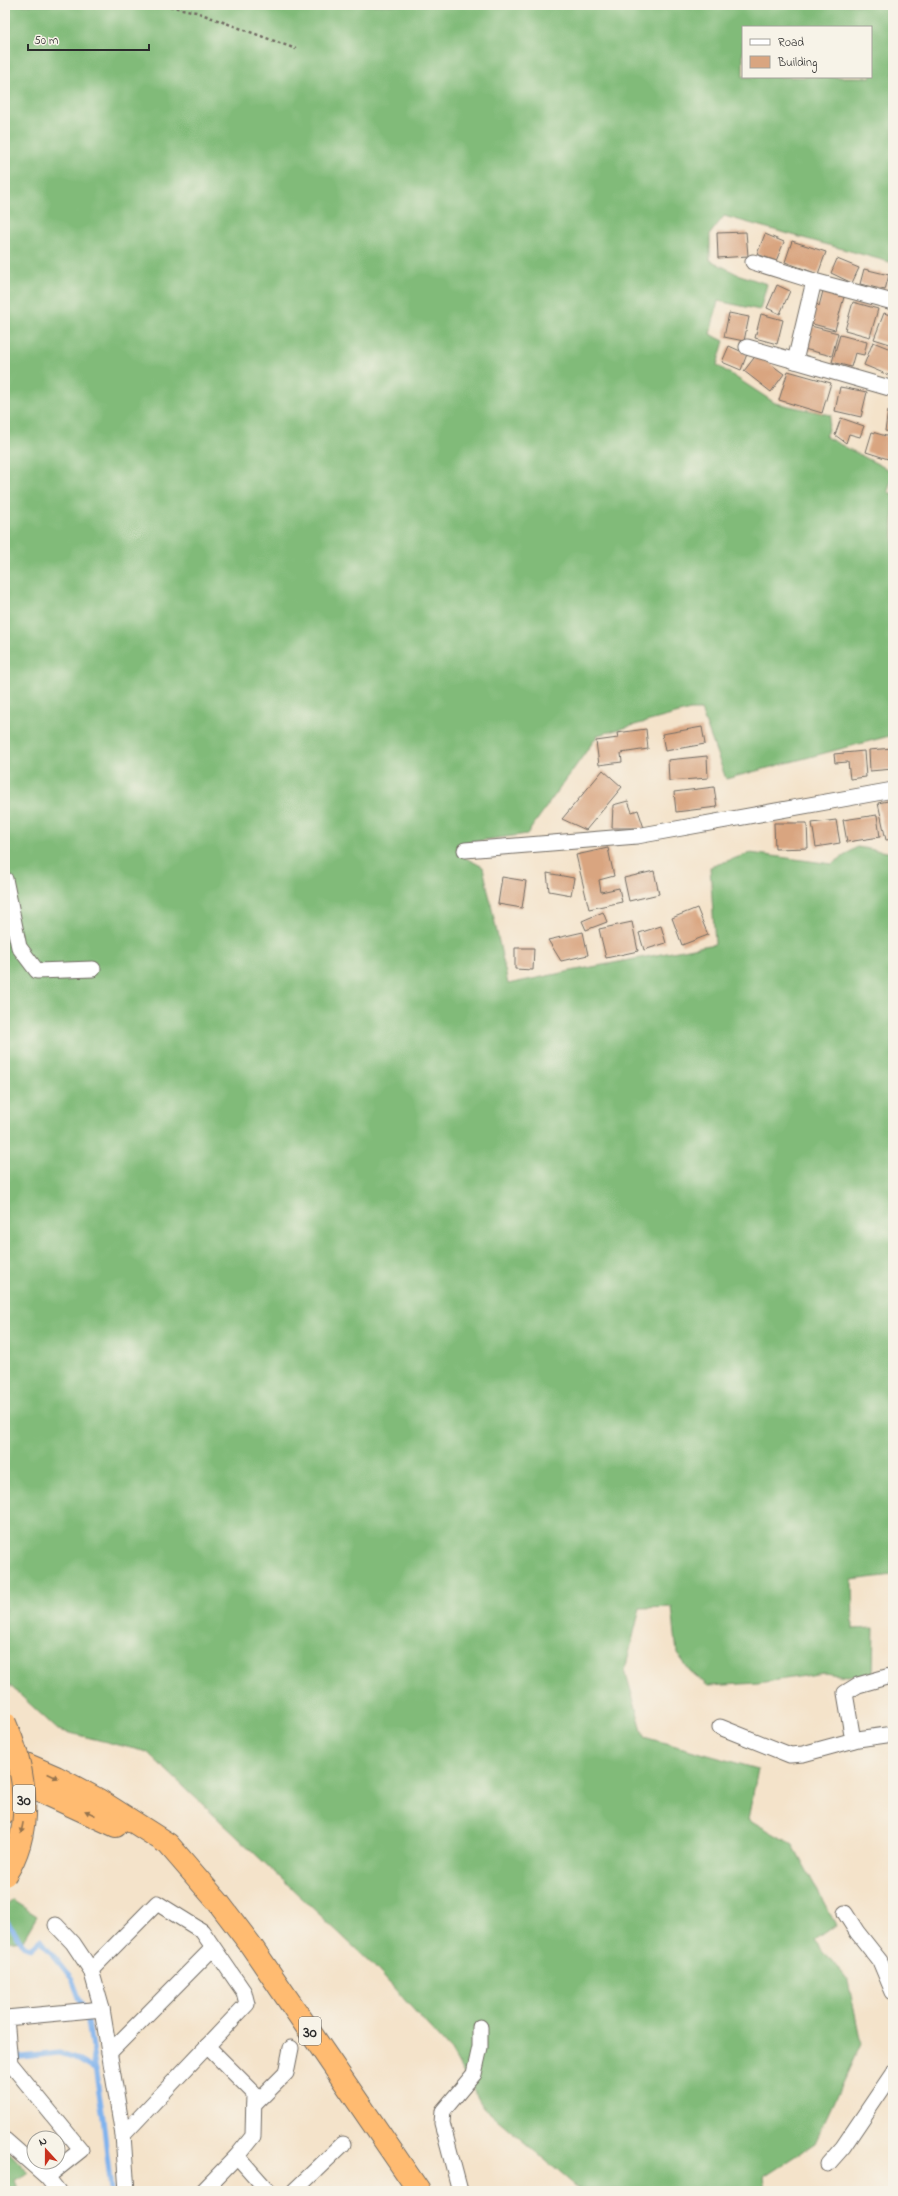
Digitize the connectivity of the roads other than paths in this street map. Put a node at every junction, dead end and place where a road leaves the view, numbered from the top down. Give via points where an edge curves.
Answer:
1 (753, 262) dead end
2 (814, 281) junction
3 (893, 302) edge
4 (747, 347) dead end
5 (795, 361) junction
6 (893, 389) edge
7 (893, 790) edge
8 (464, 850) dead end
9 (5, 879) edge
10 (93, 969) dead end
11 (890, 1676) dead end
12 (5, 1723) edge
13 (720, 1727) dead end
14 (893, 1734) edge
15 (853, 1740) junction
16 (5, 1754) edge
17 (5, 1775) edge
18 (5, 1791) edge
19 (5, 1812) edge
20 (5, 1875) edge
21 (195, 1876) junction
22 (845, 1913) dead end
23 (56, 1925) dead end
24 (213, 1948) junction
25 (91, 1970) junction
26 (893, 1992) edge
27 (97, 2010) junction
28 (480, 2027) dead end
29 (207, 2046) junction
30 (292, 2048) dead end
31 (109, 2053) junction
32 (893, 2074) edge
33 (254, 2105) junction
34 (123, 2135) junction
35 (5, 2140) edge
36 (344, 2144) dead end
37 (237, 2156) junction
38 (828, 2164) dead end
39 (47, 2177) junction
40 (58, 2191) edge
41 (127, 2191) edge
42 (203, 2191) edge
43 (268, 2191) edge
44 (294, 2191) edge
45 (419, 2191) edge
46 (460, 2191) edge

1 - 2 street
2 - 3 street
2 - 5 street
4 - 5 street
5 - 6 street
7 - 8 street via 637,836
9 - 10 street via 19,947 37,971
11 - 15 street via 858,1685 845,1693
12 -> 20 highway, 30, bridge via 18,1757 25,1804 16,1850
13 - 15 street via 790,1755 803,1754
14 - 15 street
16 -> 21 highway, 30 via 56,1777 138,1823 168,1844
21 -> 17 highway, 30 via 98,1816
18 - 19 highway, 30
21 - 45 highway, 30 via 250,1944
22 - 26 street via 880,1961
23 - 25 street via 73,1943
24 - 25 street via 202,1931 157,1903
24 - 29 street via 244,1992 247,2004
24 - 31 street
25 - 27 street
27 - 31 street
27 - 39 street via 6,2018 9,2060 81,2150
28 - 46 street via 480,2047 474,2074 444,2111 442,2122
29 - 33 street via 254,2093
29 - 34 street
30 - 33 street via 286,2073
31 - 34 street
32 - 38 street via 843,2147
33 - 37 street via 253,2136
34 - 41 street
35 - 39 street
36 - 44 street
37 - 42 street
37 - 43 street
39 - 40 street

